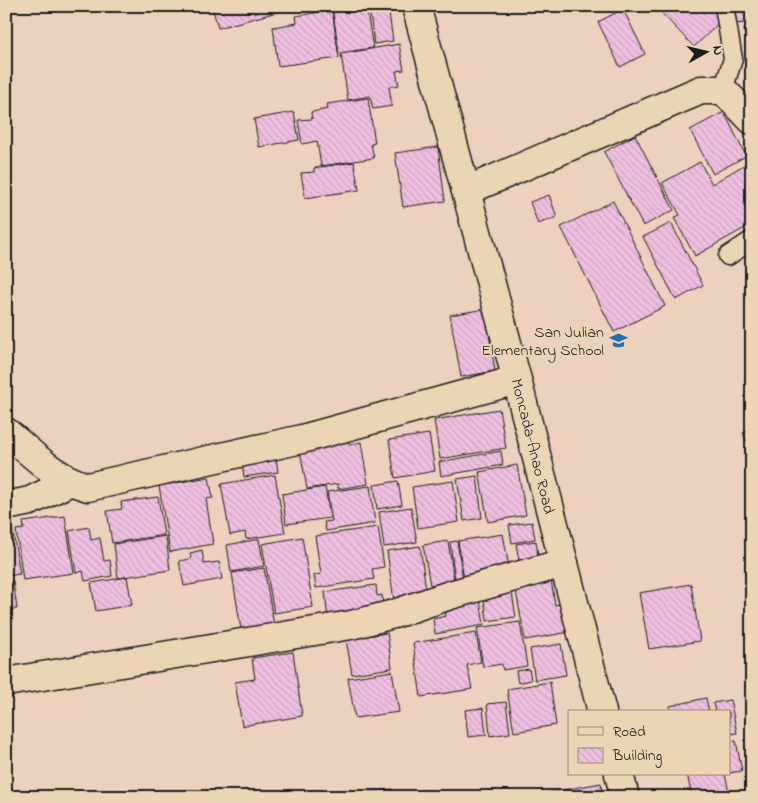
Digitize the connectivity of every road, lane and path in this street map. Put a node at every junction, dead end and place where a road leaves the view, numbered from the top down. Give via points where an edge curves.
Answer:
1 (416, 6) edge
2 (724, 6) edge
3 (723, 90) junction
4 (752, 120) edge
5 (466, 191) junction
6 (752, 240) edge
7 (728, 256) dead end
8 (517, 380) junction
9 (6, 432) edge
10 (69, 482) junction
11 (6, 506) edge
12 (564, 563) junction
13 (6, 682) edge
14 (601, 710) edge
15 (620, 776) edge
16 (625, 797) edge

1 - 5 street, Moncada-Anao Road
2 - 3 lane via 733,59
3 - 4 street
3 - 5 street via 701,90
5 - 8 street, Moncada-Anao Road
6 - 7 lane
8 - 10 street via 302,439 88,487
8 - 12 street, Moncada-Anao Road
9 - 10 street
10 - 11 street via 30,501
12 - 13 street via 351,624
12 - 14 street, Moncada-Anao Road
15 - 16 street

